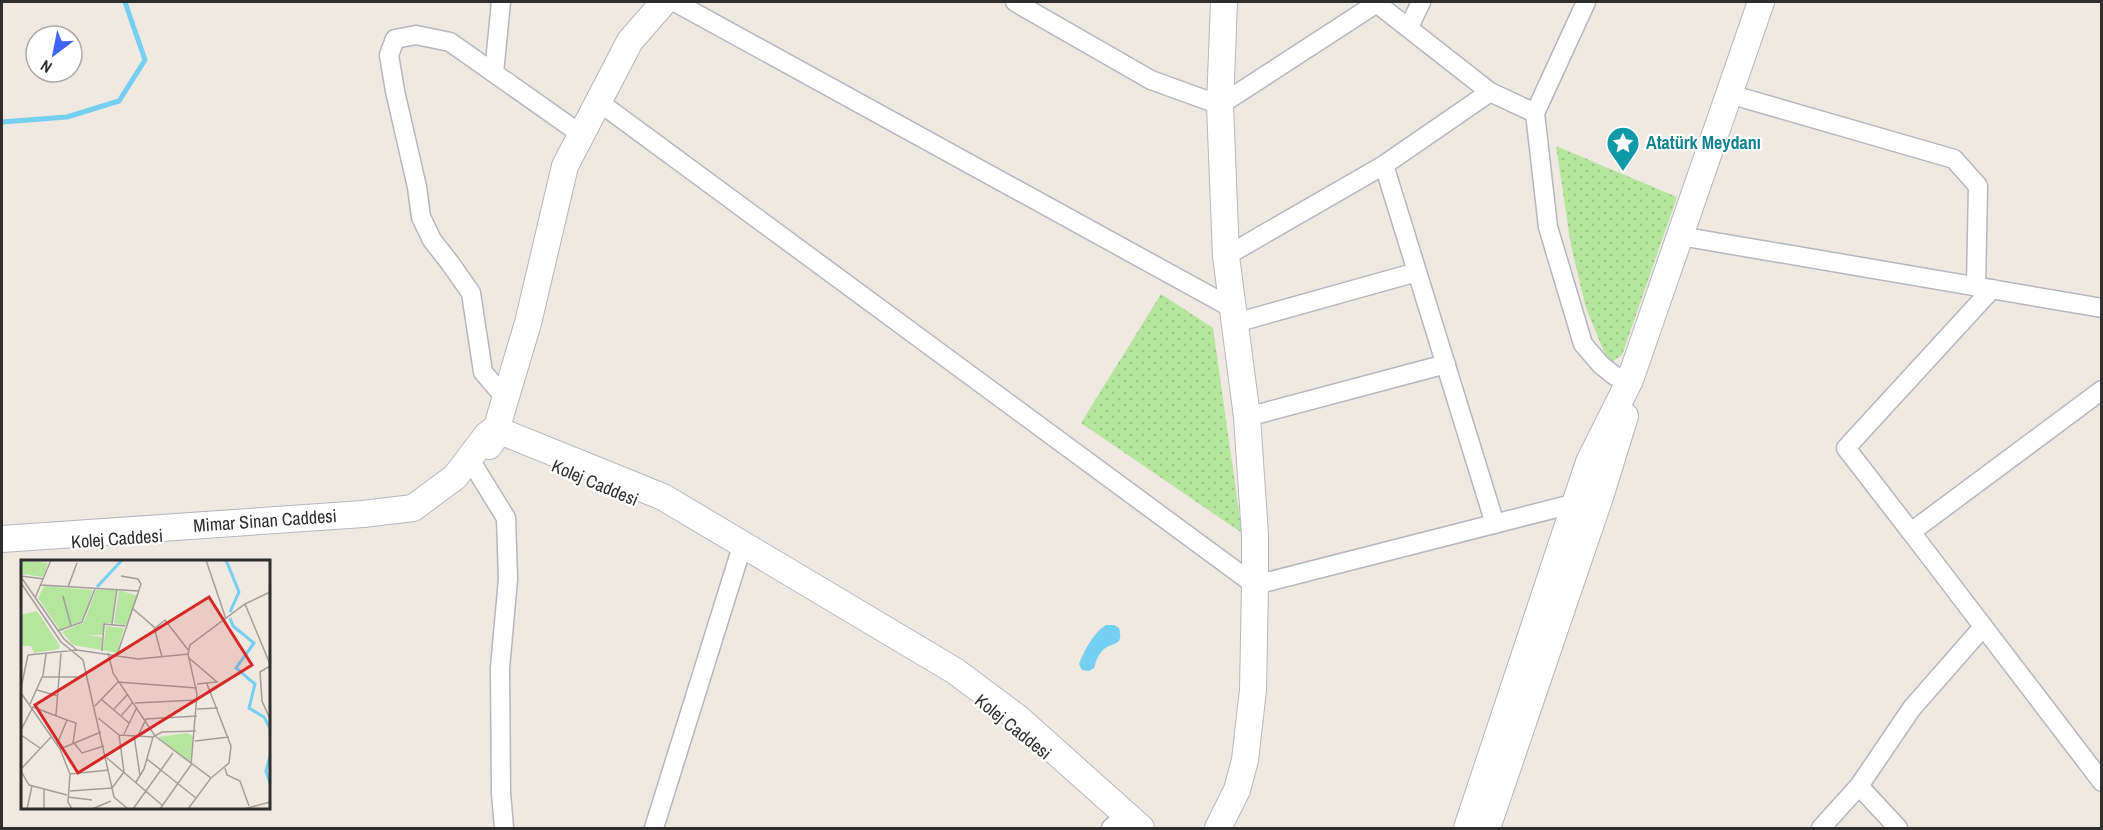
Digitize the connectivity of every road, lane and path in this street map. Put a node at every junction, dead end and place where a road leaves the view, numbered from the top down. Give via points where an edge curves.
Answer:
1 (501, 2) edge
2 (664, 2) edge
3 (675, 2) edge
4 (1015, 2) edge
5 (1224, 2) edge
6 (1376, 2) edge
7 (1421, 2) edge
8 (1586, 2) edge
9 (1761, 2) edge
10 (1409, 27) junction
11 (494, 73) junction
12 (1490, 92) junction
13 (1729, 94) junction
14 (599, 102) junction
15 (1220, 105) junction
16 (1535, 113) junction
17 (582, 135) junction
18 (1384, 165) junction
19 (1680, 236) junction
20 (1226, 256) junction
21 (1417, 272) junction
22 (1984, 288) junction
23 (2102, 308) edge
24 (1233, 315) junction
25 (1446, 364) junction
26 (1630, 380) junction
27 (2102, 390) edge
28 (505, 398) junction
29 (1247, 417) junction
30 (494, 435) junction
31 (472, 463) junction
32 (1600, 497) junction
33 (1575, 503) junction
34 (1495, 524) junction
35 (1911, 532) junction
36 (2, 539) edge
37 (2, 547) edge
38 (739, 556) junction
39 (1255, 585) junction
40 (1983, 627) junction
41 (2102, 782) edge
42 (1859, 786) junction
43 (1125, 827) edge
44 (504, 828) edge
45 (654, 828) edge
46 (1218, 828) edge
47 (1467, 828) edge
48 (1487, 828) edge
49 (1821, 828) edge
50 (1898, 828) edge

1 - 11 street
2 - 14 street via 630,41
3 - 24 street
4 - 15 street via 1151,80
5 - 15 street
6 - 10 street
6 - 15 street
7 - 10 street
8 - 16 street
9 - 13 street
10 - 12 street
11 - 17 street
11 - 28 street via 450,42 416,35 395,39 389,55 421,217 432,240 471,293 483,372
12 - 16 street
12 - 18 street
13 - 19 street
13 - 22 street via 1954,159 1978,186
14 - 17 street
14 - 39 street
15 - 20 street
16 - 26 street via 1548,227 1583,344 1615,376
17 - 28 street via 565,166 528,323
18 - 20 street
18 - 21 street
19 - 22 street
19 - 26 street
20 - 24 street
21 - 24 street
21 - 25 street
22 - 23 street
22 - 35 street via 1846,448
24 - 29 street
25 - 29 street
25 - 34 street
26 - 32 street via 1624,423
26 - 33 street via 1589,462
27 - 35 street
28 - 30 street
29 - 39 street
30 - 31 street, Kolej Caddesi
30 - 38 street, Kolej Caddesi via 663,512
30 - 43 street, Kolej Caddesi via 663,497 955,671 1018,718
31 - 36 street, Mimar Sinan Caddesi via 413,508
31 - 37 street, Kolej Caddesi via 464,485 427,514 365,522
31 - 44 street via 506,518 508,579 500,668
32 - 33 street
32 - 48 street
33 - 34 street
33 - 47 street
34 - 39 street
35 - 40 street
38 - 43 street, Kolej Caddesi via 950,678 1013,722
38 - 45 street
39 - 46 street via 1253,690 1245,760 1237,790
40 - 41 street
40 - 42 street via 1912,708
42 - 49 street
42 - 50 street

